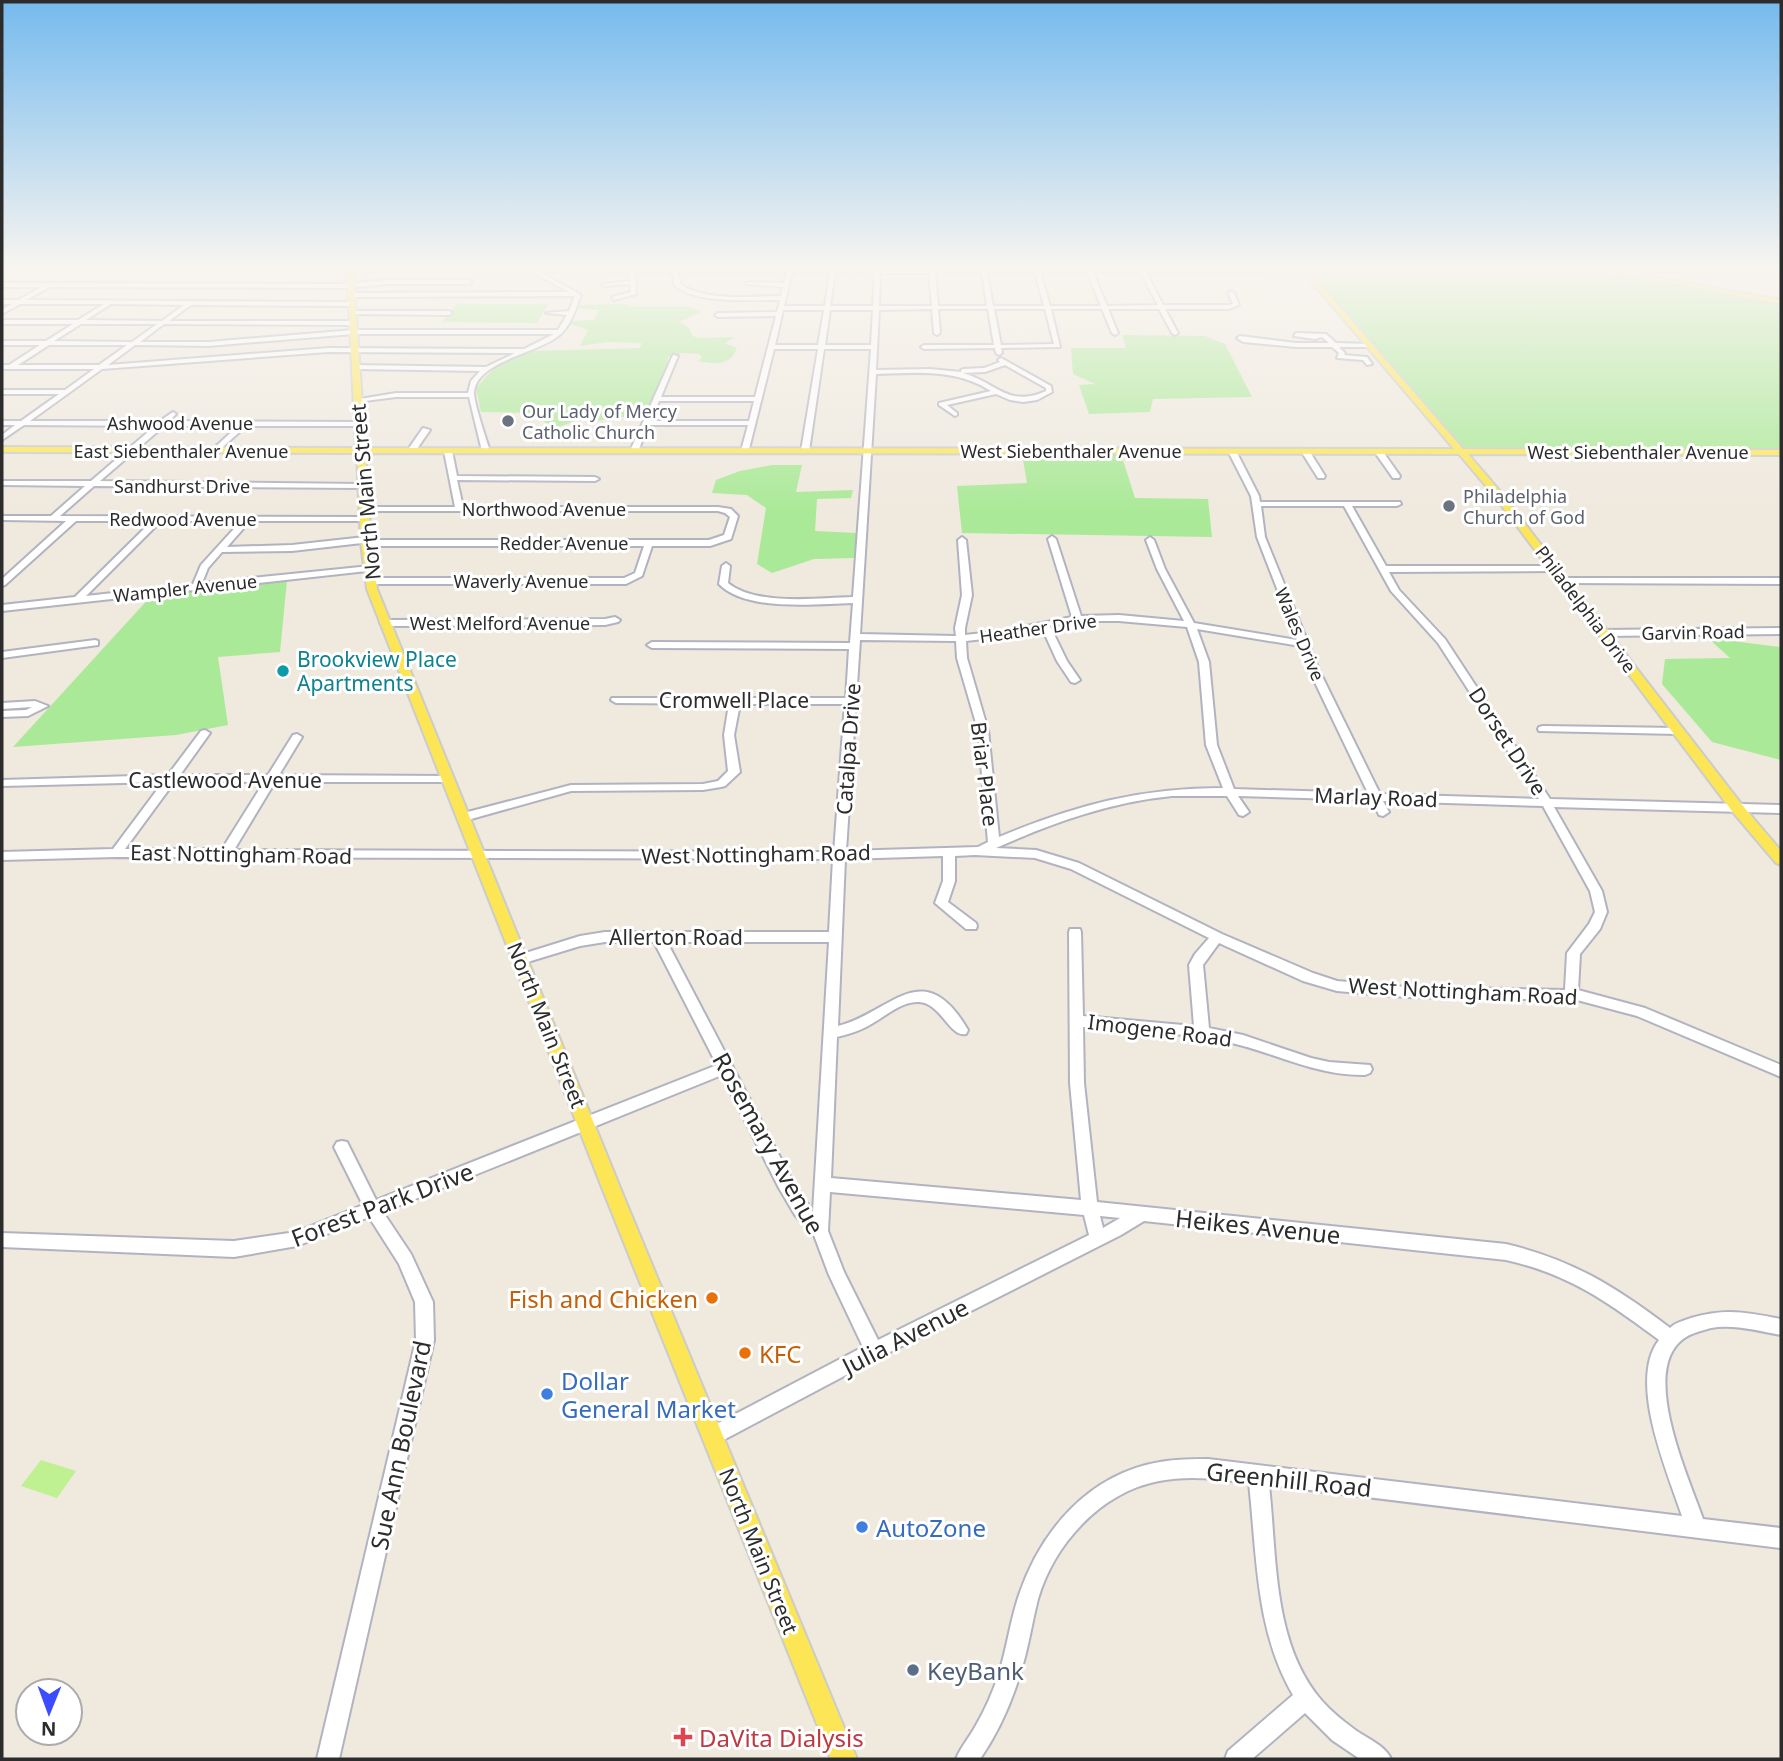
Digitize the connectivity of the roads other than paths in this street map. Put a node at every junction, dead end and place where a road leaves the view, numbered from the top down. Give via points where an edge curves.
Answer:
1 (37, 350) edge
2 (123, 350) edge
3 (311, 350) edge
4 (354, 350) edge
5 (385, 350) edge
6 (770, 350) edge
7 (821, 350) edge
8 (873, 350) edge
9 (1000, 350) edge
10 (1339, 350) edge
11 (1359, 350) edge
12 (524, 351) joint
13 (1377, 352) joint
14 (675, 356) dead end
15 (1003, 360) junction
16 (1369, 364) dead end
17 (2, 367) edge
18 (10, 367) junction
19 (100, 367) junction
20 (355, 367) junction
21 (485, 369) junction
22 (872, 371) junction
23 (2, 372) edge
24 (968, 373) junction
25 (2, 392) edge
26 (65, 392) junction
27 (994, 392) junction
28 (472, 395) junction
29 (657, 399) junction
30 (758, 399) junction
31 (357, 400) junction
32 (173, 414) dead end
33 (955, 414) dead end
34 (2, 423) edge
35 (22, 423) junction
36 (161, 423) junction
37 (648, 423) junction
38 (752, 423) junction
39 (244, 424) junction
40 (358, 424) junction
41 (426, 430) dead end
42 (2, 438) edge
43 (2, 450) edge
44 (129, 450) junction
45 (411, 451) junction
46 (448, 451) junction
47 (486, 451) junction
48 (634, 451) junction
49 (745, 451) junction
50 (805, 451) junction
51 (867, 451) junction
52 (1232, 451) junction
53 (1305, 451) junction
54 (1378, 451) junction
55 (1461, 451) junction
56 (215, 452) junction
57 (360, 452) junction
58 (1781, 452) edge
59 (1321, 476) dead end
60 (1396, 476) dead end
61 (453, 478) junction
62 (595, 478) dead end
63 (2, 482) edge
64 (91, 485) junction
65 (363, 486) junction
66 (1258, 504) junction
67 (1347, 504) junction
68 (1397, 505) dead end
69 (459, 509) junction
70 (725, 510) joint
71 (364, 514) junction
72 (2, 518) edge
73 (53, 518) junction
74 (74, 518) junction
75 (158, 519) junction
76 (247, 520) junction
77 (1052, 539) dead end
78 (962, 540) dead end
79 (1150, 540) dead end
80 (365, 542) junction
81 (649, 543) junction
82 (219, 550) junction
83 (726, 566) dead end
84 (1554, 568) junction
85 (1384, 569) junction
86 (369, 575) junction
87 (1781, 580) edge
88 (1565, 582) junction
89 (2, 583) edge
90 (196, 587) junction
91 (77, 600) junction
92 (856, 600) junction
93 (2, 607) edge
94 (1077, 618) junction
95 (615, 620) dead end
96 (385, 623) junction
97 (1045, 624) junction
98 (1188, 625) junction
99 (1781, 631) edge
100 (1604, 633) junction
101 (959, 638) junction
102 (854, 642) junction
103 (95, 643) dead end
104 (1303, 644) junction
105 (652, 645) dead end
106 (2, 655) edge
107 (1075, 680) dead end
108 (616, 700) dead end
109 (736, 701) junction
110 (851, 701) junction
111 (2, 706) edge
112 (2, 714) edge
113 (1543, 729) dead end
114 (1678, 731) junction
115 (205, 733) dead end
116 (297, 737) dead end
117 (172, 778) junction
118 (448, 779) junction
119 (272, 780) junction
120 (2, 783) edge
121 (1228, 792) junction
122 (1375, 797) junction
123 (1547, 803) junction
124 (1737, 808) junction
125 (1781, 809) edge
126 (1243, 812) dead end
127 (1383, 812) dead end
128 (464, 817) junction
129 (1015, 836) junction
130 (995, 844) junction
131 (949, 851) junction
132 (980, 851) junction
133 (116, 853) junction
134 (1032, 853) junction
135 (225, 854) junction
136 (840, 854) junction
137 (480, 855) junction
138 (2, 856) edge
139 (1781, 860) edge
140 (971, 926) dead end
141 (1075, 932) dead end
142 (659, 937) junction
143 (835, 937) junction
144 (1217, 937) junction
145 (521, 959) junction
146 (1571, 995) junction
147 (1075, 1021) junction
148 (961, 1030) dead end
149 (1202, 1032) junction
150 (831, 1033) junction
151 (726, 1067) junction
152 (1365, 1069) dead end
153 (1781, 1071) edge
154 (586, 1123) junction
155 (342, 1147) dead end
156 (822, 1184) junction
157 (1090, 1208) junction
158 (373, 1210) junction
159 (1141, 1214) junction
160 (820, 1231) junction
161 (1098, 1238) junction
162 (2, 1240) edge
163 (1781, 1326) edge
164 (1671, 1339) junction
165 (874, 1351) junction
166 (713, 1436) junction
167 (1258, 1475) junction
168 (1696, 1528) junction
169 (1781, 1538) edge
170 (1306, 1698) junction
171 (328, 1759) edge
172 (844, 1759) edge
173 (967, 1759) edge
174 (1236, 1759) edge
175 (1380, 1759) edge

1 - 18 street
2 - 19 street
3 - 19 street
4 - 20 main road, North Main Street
5 - 12 street
6 - 30 street
7 - 50 street
8 - 22 street, Catalpa Drive
9 - 15 street
10 - 16 street via 1339,357 1365,358
11 - 13 street
12 - 21 street
13 - 55 main road, Philadelphia Drive
14 - 29 street
15 - 24 street
15 - 27 street via 1050,390 1022,399
17 - 18 street
18 - 19 street
18 - 23 street
19 - 26 street
20 - 21 street
20 - 31 main road, North Main Street
21 - 28 street via 472,386
22 - 24 street
22 - 51 street, Catalpa Drive
24 - 27 street
25 - 26 street
26 - 35 street
27 - 33 street via 941,404
28 - 31 street
28 - 47 street
29 - 30 street
29 - 37 street
30 - 38 street
31 - 40 main road, North Main Street
32 - 36 street
34 - 35 street, Ashwood Avenue
35 - 36 street, Ashwood Avenue
35 - 42 street
36 - 39 street, Ashwood Avenue
36 - 44 street
37 - 38 street
37 - 48 street
38 - 49 street
39 - 40 street, Ashwood Avenue
39 - 56 street
40 - 57 main road, North Main Street
41 - 45 street
43 - 44 main road, East Siebenthaler Avenue
44 - 56 main road, East Siebenthaler Avenue
44 - 64 street
45 - 46 main road, West Siebenthaler Avenue
45 - 57 main road, West Siebenthaler Avenue
46 - 47 main road, West Siebenthaler Avenue
46 - 61 street
47 - 48 main road, West Siebenthaler Avenue
48 - 49 main road, West Siebenthaler Avenue
49 - 50 main road, West Siebenthaler Avenue
50 - 51 main road, West Siebenthaler Avenue
51 - 52 main road, West Siebenthaler Avenue
51 - 92 street, Catalpa Drive
52 - 53 main road, West Siebenthaler Avenue
52 - 66 street, Wales Drive
53 - 54 main road, West Siebenthaler Avenue
53 - 59 street
54 - 55 main road, West Siebenthaler Avenue
54 - 60 street
55 - 58 main road, West Siebenthaler Avenue
55 - 84 main road, Philadelphia Drive
56 - 57 main road, East Siebenthaler Avenue
57 - 65 main road, North Main Street
61 - 62 street
61 - 69 street
63 - 64 street, Sandhurst Drive
64 - 65 street, Sandhurst Drive
64 - 73 street
65 - 71 main road, North Main Street
66 - 67 street
66 - 104 street, Wales Drive via 1261,537
67 - 68 street
67 - 85 street, Dorset Drive
69 - 70 street, Northwood Avenue
69 - 71 street, Northwood Avenue
70 - 81 street, Redder Avenue via 733,517 724,540
71 - 76 street, Redwood Avenue
71 - 80 main road, North Main Street
72 - 73 street, Redwood Avenue
73 - 74 street, Redwood Avenue
74 - 75 street, Redwood Avenue
74 - 89 street
75 - 76 street, Redwood Avenue
75 - 91 street
76 - 82 street
77 - 94 street
78 - 101 street, Briar Place via 967,595
79 - 98 street
80 - 81 street, Redder Avenue
80 - 82 street, Redder Avenue
80 - 86 main road, North Main Street
81 - 86 street, Waverly Avenue via 639,574 626,581
82 - 90 street
83 - 92 street via 723,584 739,594 779,600
84 - 85 street
84 - 88 main road, Philadelphia Drive
85 - 123 street, Dorset Drive via 1399,597 1443,641
86 - 90 street, Wampler Avenue
86 - 96 main road, North Main Street
87 - 88 street
88 - 100 main road, Philadelphia Drive
90 - 91 street, Wampler Avenue
91 - 93 street, Wampler Avenue
92 - 102 street, Catalpa Drive
94 - 97 street, Heather Drive
94 - 98 street, Heather Drive
95 - 96 street, West Melford Avenue
96 - 118 main road, North Main Street
97 - 101 street, Heather Drive
97 - 107 street
98 - 104 street, Heather Drive
98 - 121 street via 1206,667 1208,726
99 - 100 street, Garvin Road
100 - 114 main road, Philadelphia Drive
101 - 102 street, Heather Drive
101 - 130 street, Briar Place via 964,674 983,730
102 - 105 street, Heather Drive
102 - 110 street, Catalpa Drive
103 - 106 street
104 - 122 street, Wales Drive
108 - 109 street, Cromwell Place
109 - 110 street, Cromwell Place
109 - 128 street via 729,735 734,772 722,784 571,788
110 - 136 street, Catalpa Drive
111 - 112 street via 43,706 28,713
113 - 114 street
114 - 124 main road, Philadelphia Drive
115 - 117 street
116 - 119 street
117 - 119 street, Castlewood Avenue
117 - 120 street, Castlewood Avenue
117 - 133 street
118 - 119 street, Castlewood Avenue
118 - 128 main road, North Main Street
119 - 135 street
121 - 122 street, Marlay Road
121 - 126 street
121 - 129 street, Marlay Road via 1139,797 1066,816
122 - 123 street, Marlay Road
122 - 127 street, Wales Drive
123 - 124 street, Marlay Road
123 - 146 street, Dorset Drive via 1600,902 1599,920 1574,953
124 - 125 street, Marlay Road
124 - 139 main road, Philadelphia Drive
128 - 137 main road, North Main Street
129 - 130 street, Marlay Road
129 - 134 street, West Nottingham Road
130 - 132 street, Marlay Road
131 - 132 street, West Nottingham Road
131 - 136 street, West Nottingham Road
131 - 140 street via 950,875 937,904
132 - 134 street, West Nottingham Road
133 - 135 street, East Nottingham Road
133 - 138 street, East Nottingham Road
134 - 144 street, West Nottingham Road via 1075,866
135 - 137 street, East Nottingham Road
136 - 137 street, West Nottingham Road
136 - 143 street, Catalpa Drive
137 - 145 main road, North Main Street
141 - 147 street
142 - 143 street, Allerton Road
142 - 145 street, Allerton Road via 588,939
142 - 151 street, Rosemary Avenue
143 - 150 street, Catalpa Drive
144 - 146 street, West Nottingham Road via 1308,978 1338,986
144 - 149 street via 1196,965
145 - 154 main road, North Main Street
146 - 153 street, West Nottingham Road via 1640,1012
147 - 149 street, Imogene Road
147 - 157 street
148 - 150 street via 941,1004 918,996 899,999 852,1027
149 - 152 street, Imogene Road via 1260,1045 1322,1068
150 - 156 street, Catalpa Drive
151 - 154 street, Forest Park Drive
151 - 160 street, Rosemary Avenue via 785,1183
154 - 158 street, Forest Park Drive
154 - 166 main road, North Main Street
155 - 158 street, Sue Ann Boulevard
156 - 157 street, Heikes Avenue
156 - 160 street, Catalpa Drive
157 - 159 street, Heikes Avenue
157 - 161 street
158 - 162 street, Forest Park Drive via 297,1239 234,1249
158 - 171 street, Sue Ann Boulevard via 405,1259 425,1302 425,1340
159 - 161 street, Julia Avenue
159 - 164 street, Heikes Avenue via 1532,1257 1596,1284
160 - 165 street, Rosemary Avenue
161 - 165 street, Julia Avenue
163 - 164 street via 1710,1321 1681,1330
164 - 168 street via 1654,1371 1654,1395
165 - 166 street, Julia Avenue
166 - 172 main road, North Main Street
167 - 168 street, Greenhill Road
167 - 170 street via 1273,1610 1289,1663
167 - 173 street, Greenhill Road via 1208,1468 1158,1471 1115,1486 1078,1514 1044,1558 1028,1598 1010,1674 989,1724
168 - 169 street, Greenhill Road
170 - 174 street
170 - 175 street via 1357,1746

